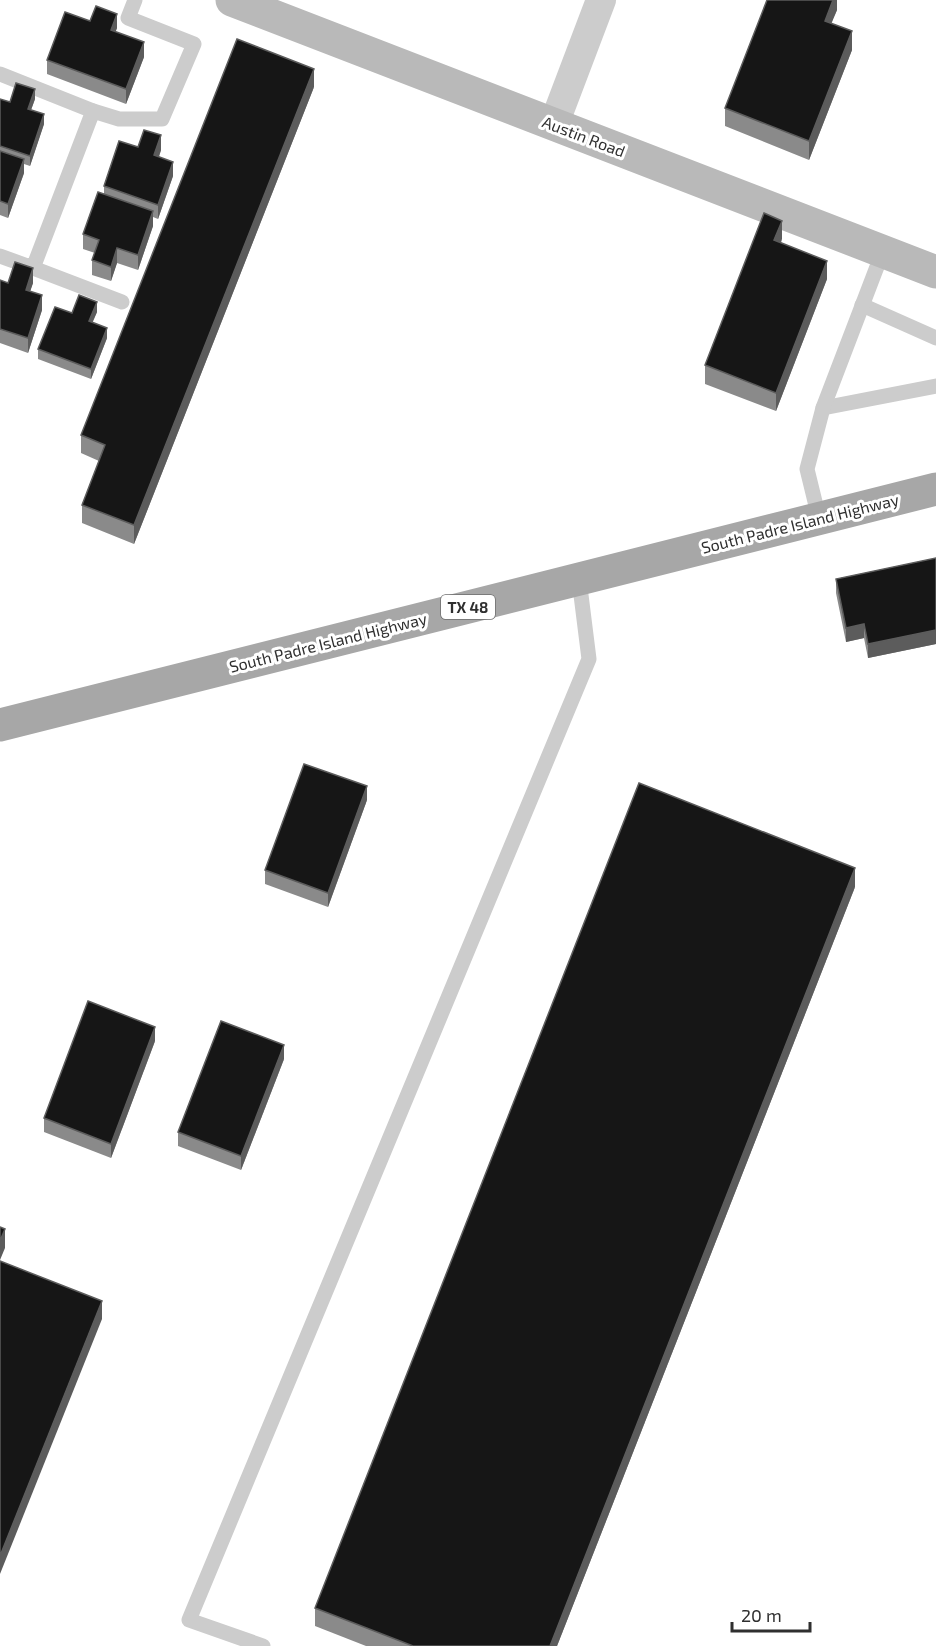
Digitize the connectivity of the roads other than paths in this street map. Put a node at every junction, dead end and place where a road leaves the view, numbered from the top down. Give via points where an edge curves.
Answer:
1 (135, 0) edge
2 (232, 0) edge
3 (601, 0) edge
4 (0, 74) edge
5 (93, 111) junction
6 (554, 124) junction
7 (883, 251) junction
8 (0, 256) edge
9 (33, 268) junction
10 (936, 272) edge
11 (122, 302) dead end
12 (862, 305) junction
13 (936, 338) edge
14 (936, 386) edge
15 (823, 408) junction
16 (936, 489) edge
17 (819, 518) junction
18 (579, 579) junction
19 (0, 724) edge
20 (262, 1646) edge

1 - 5 lane via 128,18 194,44 162,119 119,119
2 - 6 street, Austin Road
3 - 6 street
4 - 5 lane
5 - 9 lane
6 - 7 street, Austin Road
7 - 10 street, Austin Road
7 - 12 lane
8 - 9 lane
9 - 11 lane
12 - 13 lane
12 - 15 lane
14 - 15 lane
15 - 17 lane via 807,470
16 - 17 main road, South Padre Island Highway / TX 48
17 - 18 main road, South Padre Island Highway / TX 48
18 - 19 main road, South Padre Island Highway / TX 48
18 - 20 lane via 589,659 189,1620

